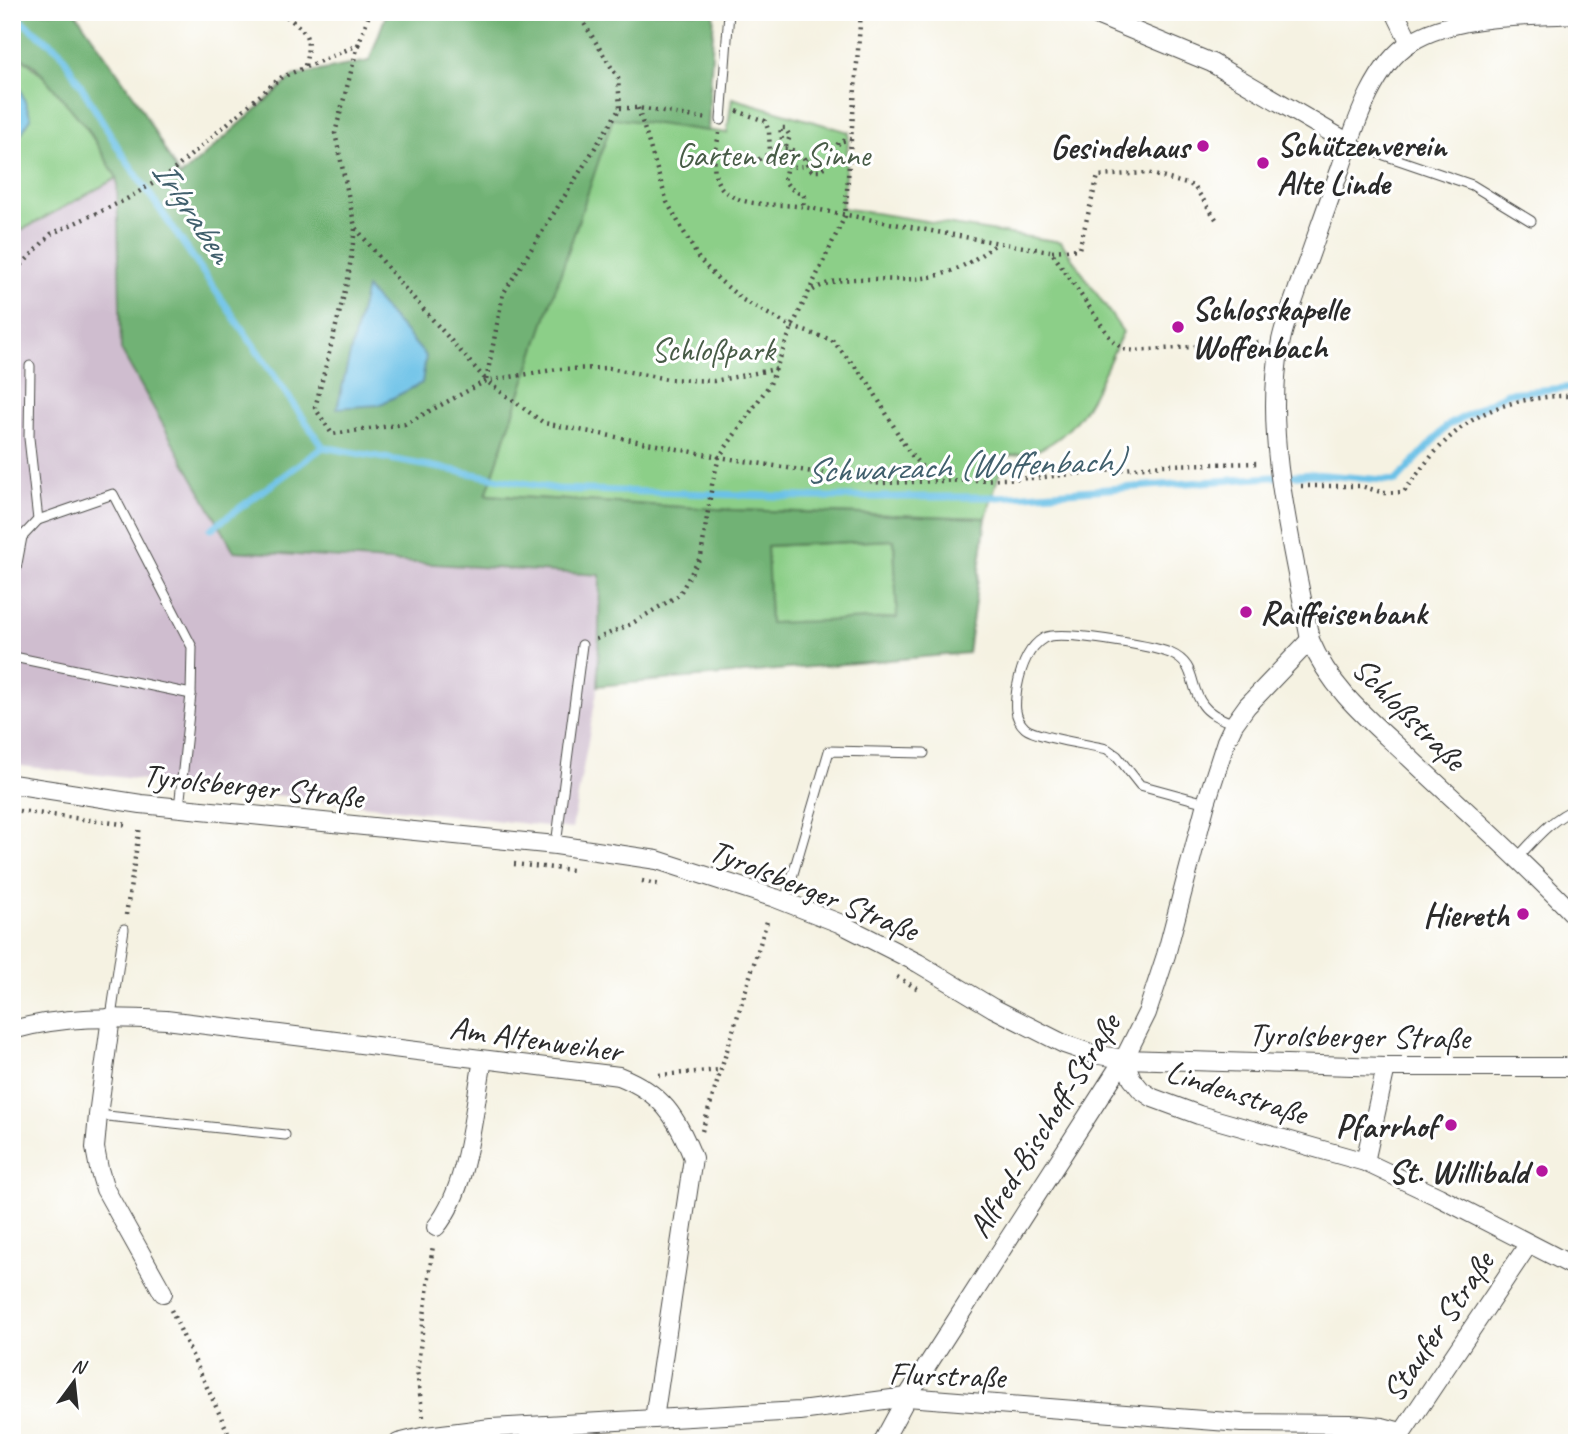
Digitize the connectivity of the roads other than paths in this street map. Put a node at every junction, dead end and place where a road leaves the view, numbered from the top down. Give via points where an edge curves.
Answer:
1 (729, 12) edge
2 (1089, 12) edge
3 (1395, 12) edge
4 (1577, 14) edge
5 (1410, 43) junction
6 (721, 120) road end
7 (1349, 143) junction
8 (1531, 221) dead end
9 (30, 366) dead end
10 (38, 520) junction
11 (13, 586) edge
12 (1310, 640) junction
13 (12, 645) edge
14 (582, 645) road end
15 (13, 657) edge
16 (191, 694) junction
17 (1234, 724) junction
18 (924, 753) dead end
19 (12, 784) edge
20 (1206, 803) junction
21 (179, 807) junction
22 (1577, 808) edge
23 (556, 845) junction
24 (1517, 858) junction
25 (785, 901) junction
26 (1577, 918) edge
27 (124, 929) road end
28 (111, 1017) junction
29 (12, 1030) edge
30 (1124, 1059) junction
31 (482, 1060) junction
32 (1386, 1067) junction
33 (1577, 1067) edge
34 (98, 1115) junction
35 (285, 1135) dead end
36 (1365, 1162) junction
37 (436, 1227) road end
38 (1528, 1245) junction
39 (1577, 1268) edge
40 (163, 1293) road end
41 (907, 1397) junction
42 (654, 1419) junction
43 (492, 1436) edge
44 (1398, 1437) edge
45 (398, 1443) edge
46 (882, 1443) edge

1 - 6 lane
2 - 7 street via 1212,63
3 - 5 street
4 - 5 street via 1469,22
5 - 7 street, Schloßstraße via 1383,71
7 - 8 lane via 1472,185
7 - 12 street, Schloßstraße via 1280,341 1275,399 1279,463
9 - 10 lane via 29,438
10 - 11 lane via 22,537
10 - 16 lane via 113,494 191,647
12 - 17 street, Alfred-Bischoff-Straße
12 - 24 street, Schloßstraße via 1332,682
13 - 15 lane
14 - 23 lane
15 - 16 lane
16 - 21 lane
17 - 20 street, Alfred-Bischoff-Straße
17 - 20 lane via 1201,704 1191,671 1168,653 1104,640 1045,637 1031,649 1019,674 1014,706 1026,730 1107,749 1140,785
18 - 25 lane via 829,751
19 - 21 street, Tyrolsberger Straße
20 - 30 street, Alfred-Bischoff-Straße via 1166,955 1147,1013
21 - 23 street, Tyrolsberger Straße
22 - 24 lane via 1547,826
23 - 25 street, Tyrolsberger Straße via 657,860
24 - 26 street, Schloßstraße
25 - 30 street, Tyrolsberger Straße via 874,940 1064,1044
27 - 28 lane
28 - 29 street, Am Altenweiher
28 - 31 street, Am Altenweiher
28 - 34 street
30 - 32 street, Tyrolsberger Straße
30 - 36 street, Lindenstraße via 1132,1079 1153,1098
30 - 41 street, Alfred-Bischoff-Straße
31 - 37 street via 463,1171
31 - 42 street, Am Altenweiher via 619,1076 656,1096 684,1135 693,1158
32 - 33 street, Tyrolsberger Straße
32 - 36 street
34 - 35 lane
34 - 40 street via 95,1148 105,1189
36 - 38 street, Lindenstraße
38 - 39 street, Lindenstraße
38 - 44 street, Staufer Straße
41 - 42 street, Flurstraße via 800,1411
41 - 44 street, Flurstraße via 1241,1423 1361,1425 1382,1427
41 - 46 street, Alfred-Bischoff-Straße
42 - 43 street, Flurstraße
43 - 45 street, Flurstraße via 426,1436

